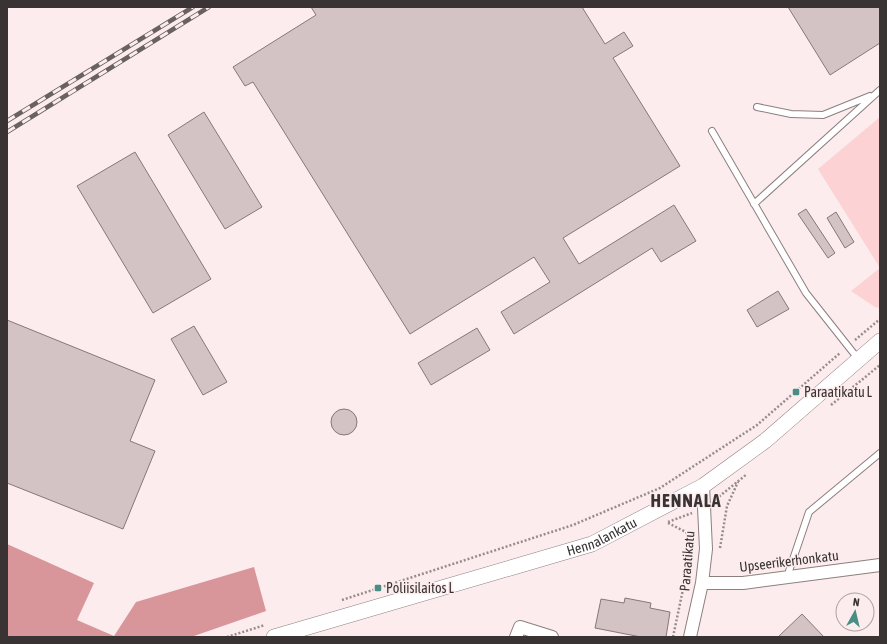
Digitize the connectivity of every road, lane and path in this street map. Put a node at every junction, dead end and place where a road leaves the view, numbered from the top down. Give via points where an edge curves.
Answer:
1 (877, 92) edge
2 (757, 107) dead end
3 (712, 132) dead end
4 (754, 204) junction
5 (880, 319) edge
6 (880, 341) edge
7 (848, 346) junction
8 (859, 360) junction
9 (880, 453) edge
10 (703, 486) junction
11 (667, 523) dead end
12 (880, 565) edge
13 (787, 577) junction
14 (702, 583) junction
15 (335, 602) dead end
16 (272, 630) edge
17 (228, 637) edge
18 (516, 637) edge
19 (552, 637) edge
20 (673, 637) edge
21 (690, 637) edge

1 - 2 lane via 824,115 791,114
1 - 4 lane
3 - 4 lane
4 - 7 lane via 806,293
5 - 7 path
6 - 8 street, Hennalankatu
7 - 8 lane
7 - 15 path via 757,426 660,488 572,526
8 - 10 street, Hennalankatu via 765,442
9 - 13 lane via 809,512
10 - 14 street, Paraatikatu via 706,550
10 - 16 street, Hennalankatu via 592,544
11 - 20 path via 686,532 693,544
12 - 13 street, Upseerikerhonkatu
13 - 14 street, Upseerikerhonkatu via 743,583
14 - 21 street, Paraatikatu
16 - 17 path
18 - 19 street via 520,627

